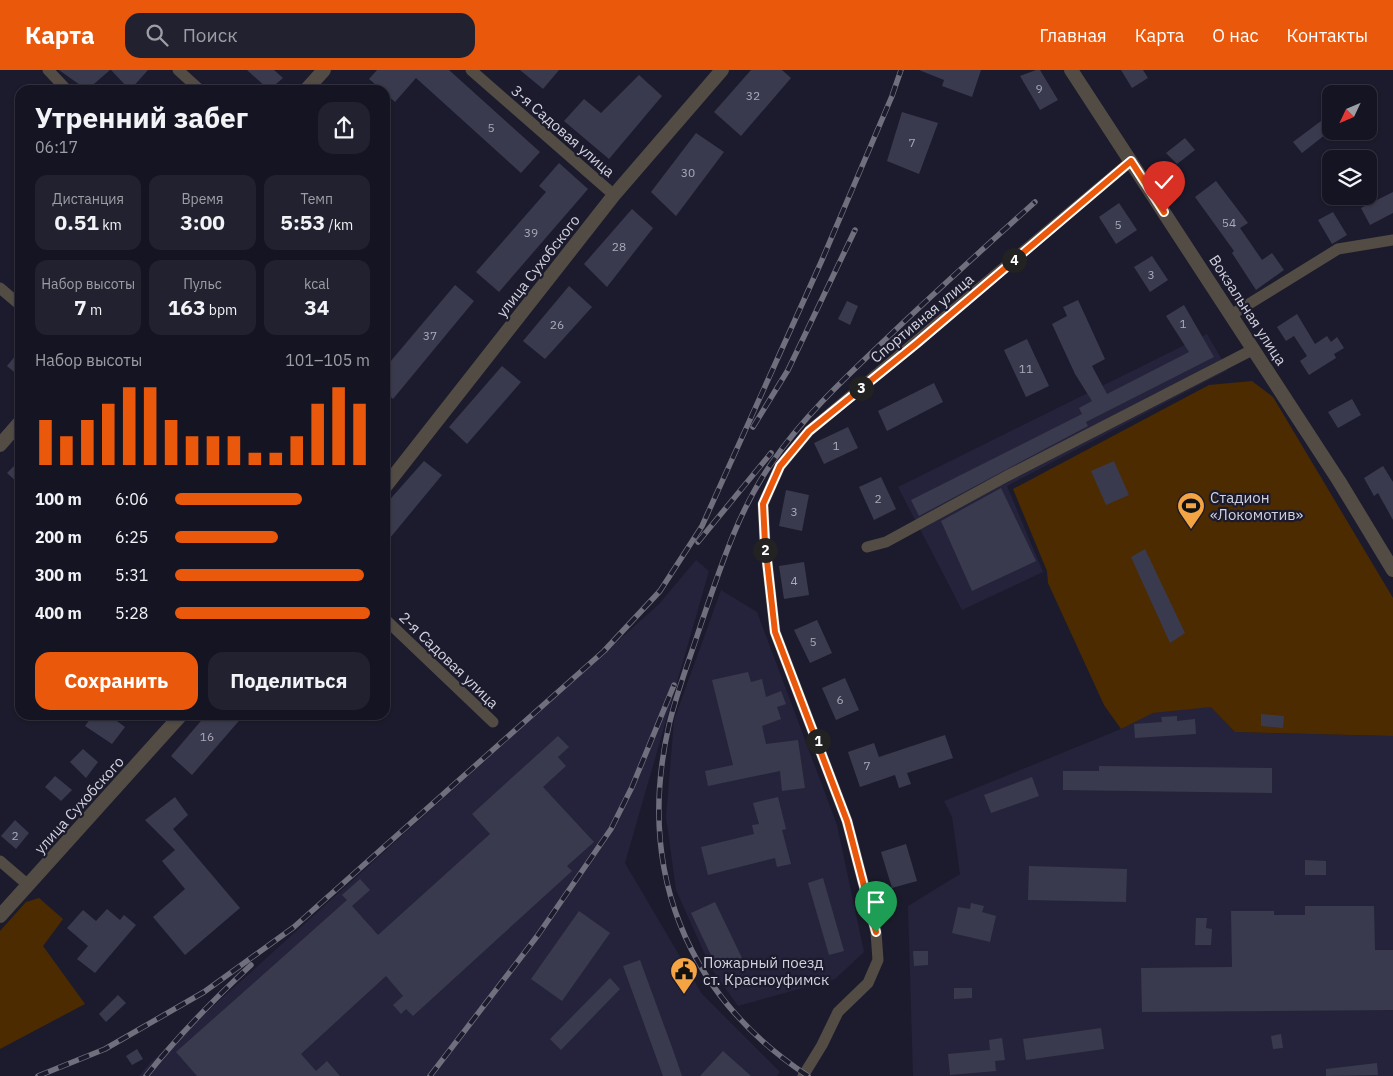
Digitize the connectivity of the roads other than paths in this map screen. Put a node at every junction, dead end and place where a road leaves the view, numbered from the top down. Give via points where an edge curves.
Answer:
1 (48, 70) edge
2 (178, 70) edge
3 (324, 70) edge
4 (471, 70) edge
5 (722, 70) edge
6 (1072, 70) edge
7 (62, 85) edge
8 (194, 85) edge
9 (310, 85) edge
10 (1131, 161) junction
11 (614, 195) junction
12 (1393, 240) edge
13 (0, 288) edge
14 (15, 301) edge
15 (1231, 315) junction
16 (1254, 349) junction
17 (15, 428) edge
18 (0, 445) edge
19 (390, 481) edge
20 (867, 547) dead end
21 (1393, 570) edge
22 (390, 624) edge
23 (177, 720) edge
24 (493, 722) dead end
25 (0, 861) edge
26 (28, 886) junction
27 (0, 916) edge
28 (803, 1076) edge

1 - 7 street
2 - 8 street
3 - 9 street
4 - 11 street, 3-я Садовая улица
5 - 11 street, улица Сухобского
6 - 10 street, Вокзальная улица
10 - 15 street, Вокзальная улица
10 - 28 street, Спортивная улица via 809,431 780,466 763,504 775,632 847,821 876,932 878,960 868,983 838,1012
11 - 19 street, улица Сухобского
12 - 15 street via 1338,249
13 - 14 street
15 - 16 street, Вокзальная улица
16 - 20 street via 886,542
16 - 21 street, Вокзальная улица
17 - 18 street
22 - 24 street, 2-я Садовая улица
23 - 26 street, улица Сухобского
25 - 26 street
26 - 27 street, улица Сухобского

